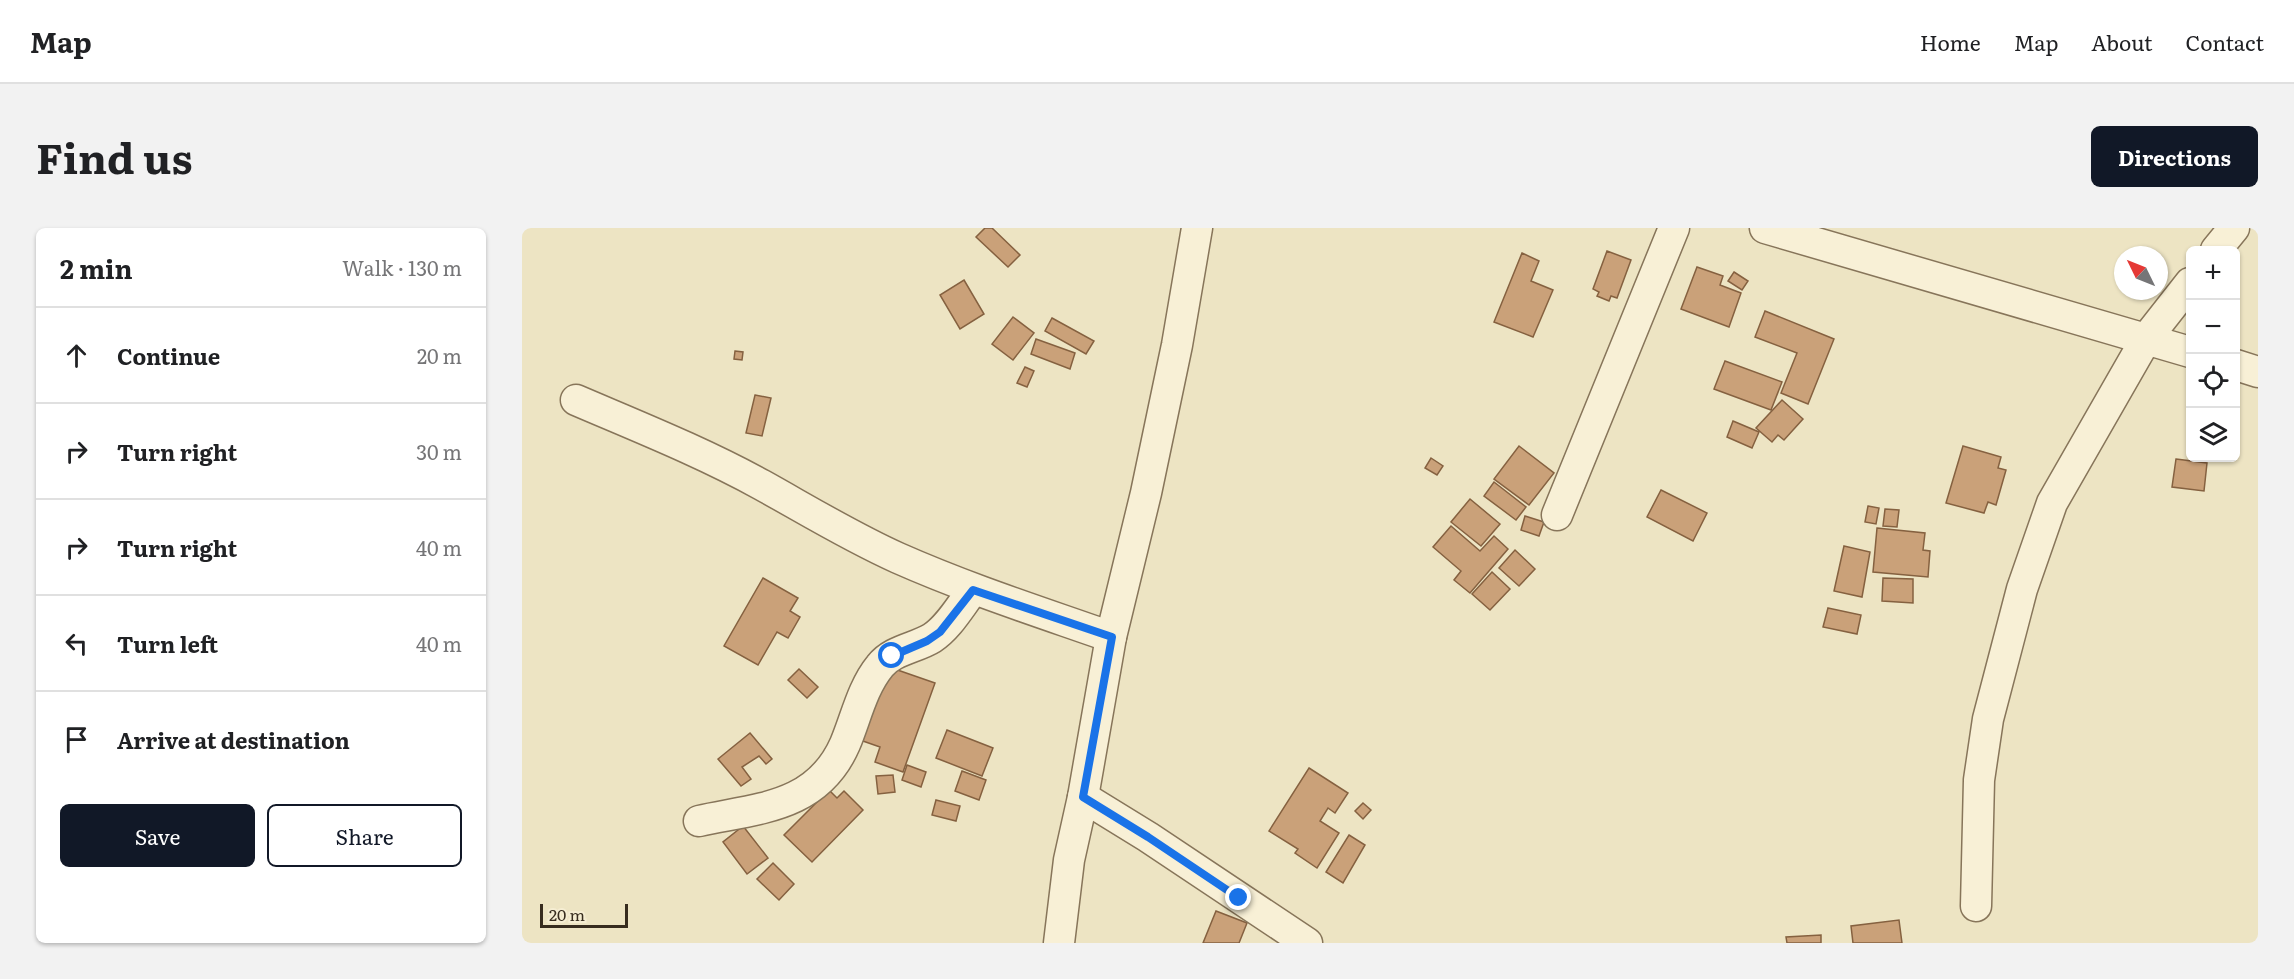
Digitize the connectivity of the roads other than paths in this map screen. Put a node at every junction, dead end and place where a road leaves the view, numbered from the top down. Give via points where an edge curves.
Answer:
1 (1197, 228) edge
2 (1674, 228) edge
3 (1765, 228) edge
4 (2234, 228) edge
5 (2219, 246) edge
6 (2186, 288) edge
7 (2146, 339) junction
8 (2186, 351) edge
9 (2240, 367) edge
10 (2258, 372) edge
11 (576, 400) dead end
12 (1557, 515) dead end
13 (973, 590) junction
14 (1112, 637) junction
15 (1083, 797) junction
16 (699, 821) dead end
17 (1976, 906) dead end
18 (1059, 943) edge
19 (1307, 943) edge

1 - 14 street via 1177,345
2 - 12 street
3 - 7 street
4 - 5 street
6 - 7 street
7 - 8 street
7 - 17 street via 2052,503 2022,589 1988,719 1979,780
9 - 10 street
11 - 13 street via 675,442 818,518
13 - 14 street
13 - 16 street via 934,637 882,663 865,691 844,746 815,785 791,801
14 - 15 street
15 - 18 street via 1069,860
15 - 19 street

